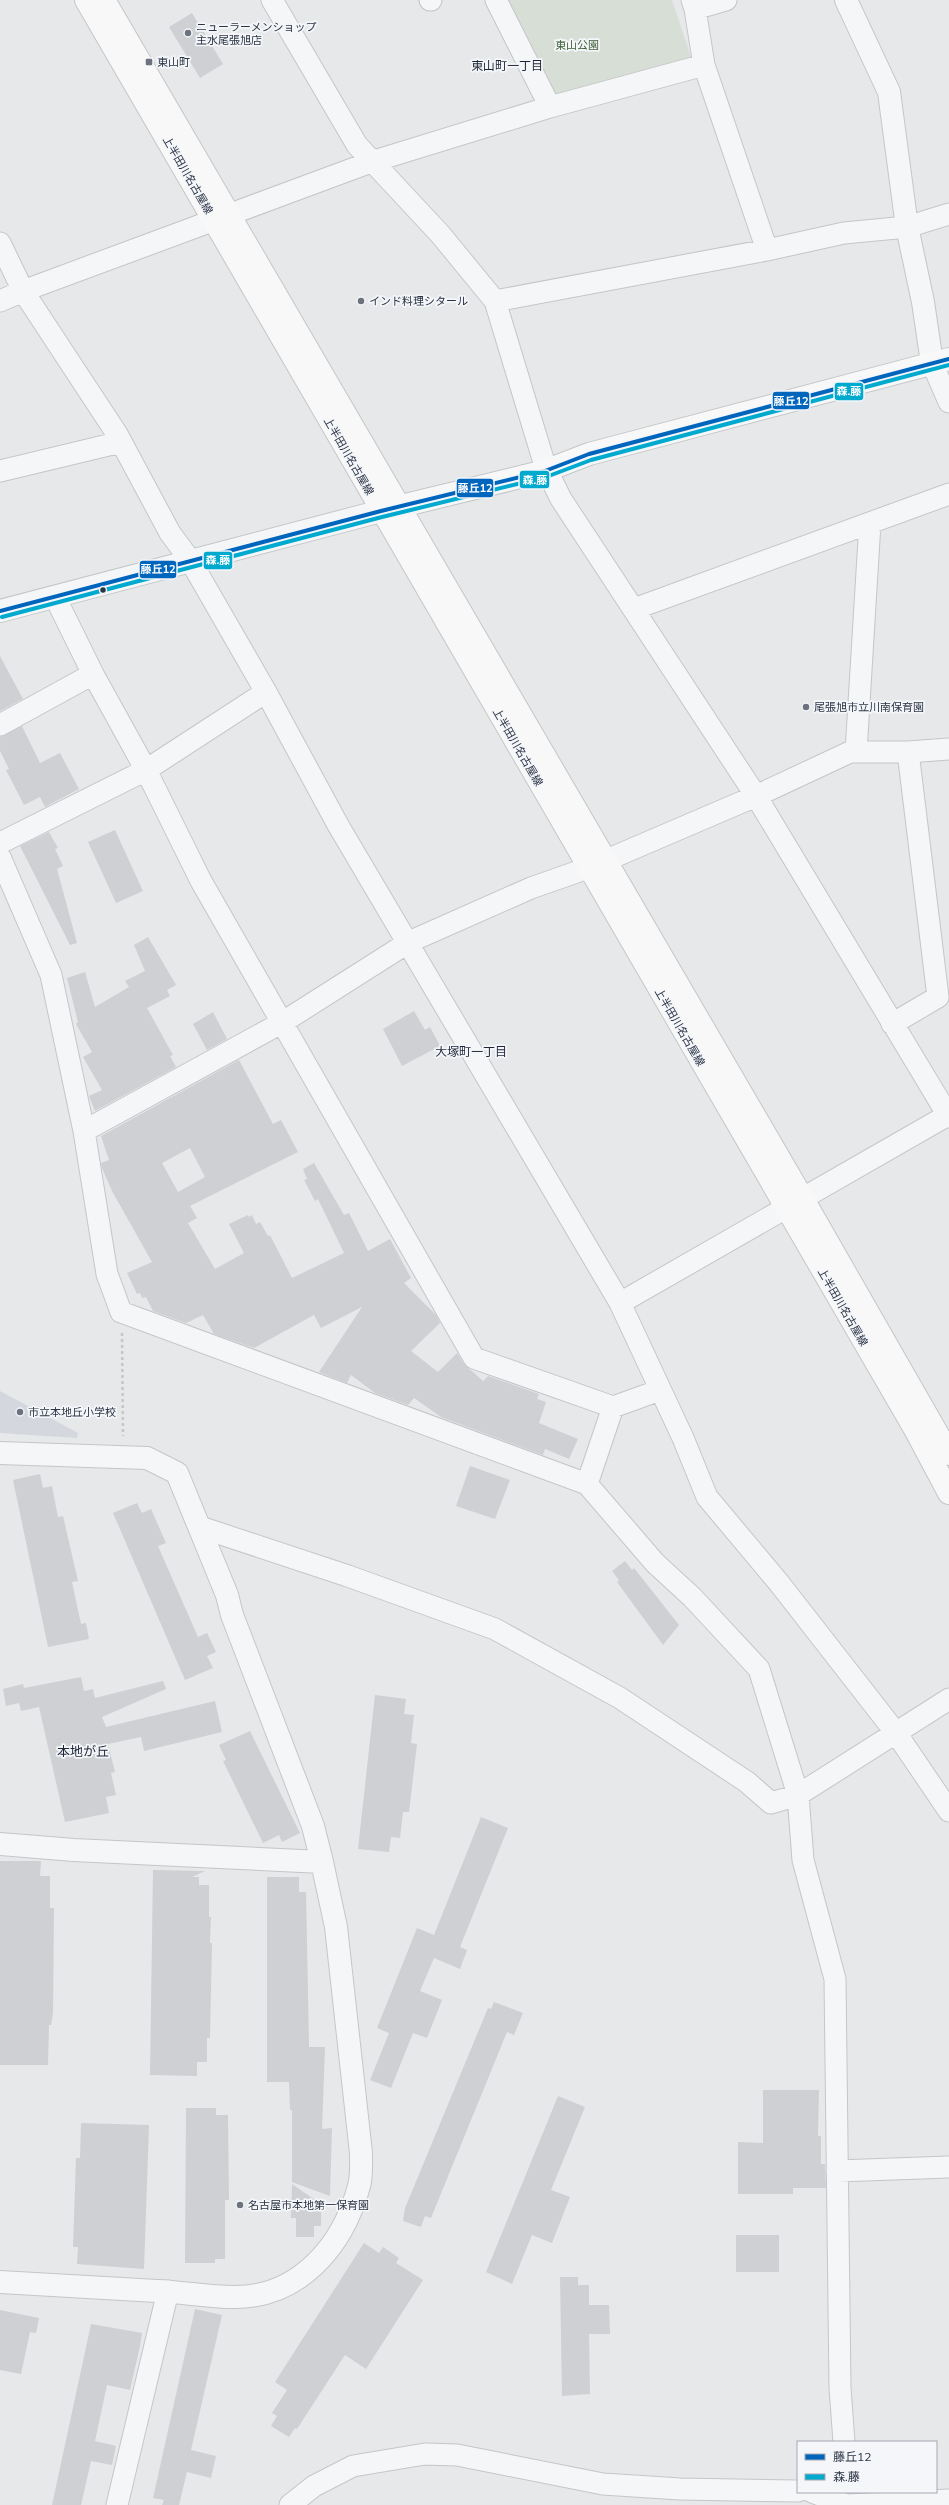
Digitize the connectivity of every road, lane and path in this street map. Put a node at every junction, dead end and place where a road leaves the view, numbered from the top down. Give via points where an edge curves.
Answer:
1 (86, 0) edge
2 (104, 0) edge
3 (272, 0) edge
4 (496, 0) edge
5 (726, 0) edge
6 (846, 0) edge
7 (693, 5) edge
8 (704, 65) junction
9 (550, 107) junction
10 (371, 162) junction
11 (949, 214) edge
12 (222, 218) junction
13 (907, 228) junction
14 (0, 243) edge
15 (767, 250) junction
16 (23, 291) junction
17 (495, 301) junction
18 (0, 302) edge
19 (940, 361) edge
20 (949, 402) edge
21 (120, 442) junction
22 (546, 469) junction
23 (0, 471) edge
24 (949, 494) edge
25 (390, 509) junction
26 (870, 523) junction
27 (190, 560) junction
28 (56, 597) junction
29 (634, 609) junction
30 (0, 611) edge
31 (94, 674) junction
32 (266, 692) junction
33 (0, 725) edge
34 (949, 749) edge
35 (856, 752) junction
36 (908, 752) junction
37 (146, 770) junction
38 (756, 796) junction
39 (0, 843) edge
40 (0, 857) edge
41 (596, 864) junction
42 (409, 942) junction
43 (282, 1022) junction
44 (892, 1024) junction
45 (949, 1116) edge
46 (84, 1130) junction
47 (794, 1204) junction
48 (620, 1303) junction
49 (121, 1312) junction
50 (660, 1390) junction
51 (613, 1407) junction
52 (0, 1453) edge
53 (949, 1454) edge
54 (124, 1457) junction
55 (587, 1484) junction
56 (949, 1493) edge
57 (200, 1527) junction
58 (949, 1699) edge
59 (896, 1733) junction
60 (798, 1795) junction
61 (949, 1811) edge
62 (0, 1844) edge
63 (322, 1862) junction
64 (949, 2167) edge
65 (837, 2171) junction
66 (0, 2282) edge
67 (168, 2291) junction
68 (844, 2441) edge
69 (797, 2491) edge
70 (815, 2493) edge
71 (847, 2493) edge
72 (949, 2500) edge
73 (117, 2505) edge
74 (290, 2505) edge
75 (847, 2505) edge

1 - 12 main road, 上半田川名古屋線
2 - 12 main road, 上半田川名古屋線
3 - 10 street via 350,133
4 - 9 street
5 - 7 street
6 - 13 street via 889,92
7 - 8 street
8 - 9 street
8 - 15 street
9 - 10 street
10 - 12 street
10 - 17 street via 440,234
11 - 13 street
12 - 16 street
12 - 25 main road, 上半田川名古屋線
13 - 15 street via 844,233
13 - 19 street via 923,302
14 - 16 street
15 - 17 street
16 - 18 street
16 - 21 street
17 - 22 street
19 - 20 street
19 - 22 main road via 642,440
21 - 23 street
21 - 27 street via 170,533
22 - 25 main road
22 - 29 street via 561,499
24 - 26 street
25 - 27 street
25 - 41 main road, 上半田川名古屋線
26 - 29 street
26 - 35 street
27 - 28 street
27 - 32 street
28 - 30 street
28 - 31 street
29 - 38 street
31 - 33 street
31 - 37 street
32 - 37 street
32 - 42 street via 338,825
34 - 36 street
35 - 36 street
35 - 38 street via 850,752
36 - 44 street via 938,998
37 - 39 street
37 - 43 street via 201,881
38 - 41 street
38 - 44 street
40 - 46 street via 51,975
41 - 42 street via 531,888
41 - 47 main road, 上半田川名古屋線
42 - 43 street
42 - 48 street
43 - 46 street
43 - 51 street via 474,1358
44 - 45 street
45 - 47 street
46 - 49 street via 107,1274
47 - 48 street
47 - 53 main road, 上半田川名古屋線
47 - 56 main road, 上半田川名古屋線
48 - 50 street
49 - 54 path
49 - 55 street
50 - 51 street
50 - 59 street via 684,1438 707,1497 779,1583
51 - 55 street
52 - 54 street
54 - 57 street via 147,1458 177,1474
55 - 60 street via 656,1563 692,1597 759,1669
57 - 60 street via 348,1576 495,1629 620,1698 747,1782 771,1803
57 - 63 street via 313,1826
58 - 59 street
59 - 60 street
59 - 61 street
60 - 65 street via 803,1860 835,1979
62 - 63 street
63 - 67 street via 336,1927 361,2153 359,2185 347,2221 328,2253 298,2278 269,2292 234,2297
64 - 65 street
65 - 68 street via 840,2388
66 - 67 street
67 - 73 street
69 - 74 street via 680,2489 603,2484 457,2455 425,2454 353,2466 314,2486
70 - 75 street
71 - 75 street
72 - 75 street

